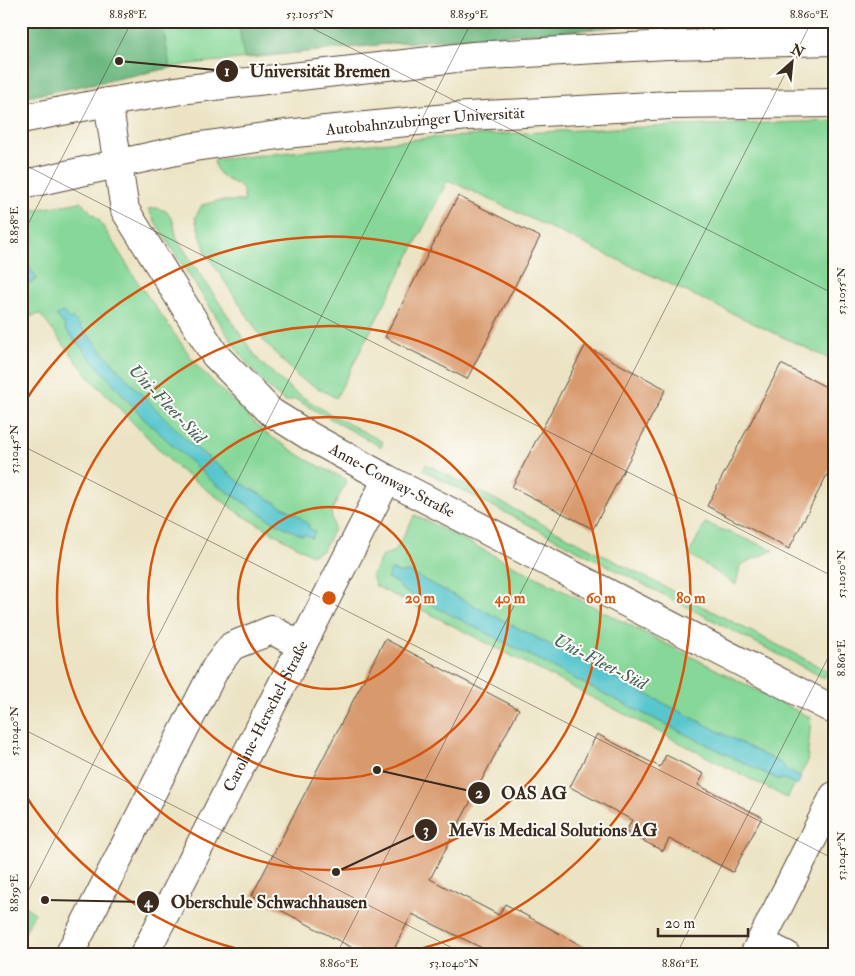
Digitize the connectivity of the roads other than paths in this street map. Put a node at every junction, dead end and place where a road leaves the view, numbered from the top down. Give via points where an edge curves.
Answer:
1 (834, 42) edge
2 (108, 102) junction
3 (834, 103) edge
4 (21, 119) edge
5 (118, 163) junction
6 (21, 185) edge
7 (387, 479) junction
8 (302, 646) junction
9 (834, 710) edge
10 (834, 796) edge
11 (757, 948) edge
12 (69, 955) edge
13 (144, 955) edge
14 (786, 955) edge

1 - 2 street via 667,44 473,56 188,89
2 - 4 street
2 - 5 street, Anne-Conway-Straße
3 - 5 street, Autobahnzubringer Universität via 670,105 468,116 285,134 194,147
5 - 6 street, Autobahnzubringer Universität
5 - 7 street, Anne-Conway-Straße via 125,210 215,355 271,412
7 - 8 street, Caroline-Herschel-Straße
7 - 9 street, Anne-Conway-Straße
8 - 12 street via 272,630 232,646 216,667
8 - 13 street, Caroline-Herschel-Straße
10 - 11 street
11 - 14 street

